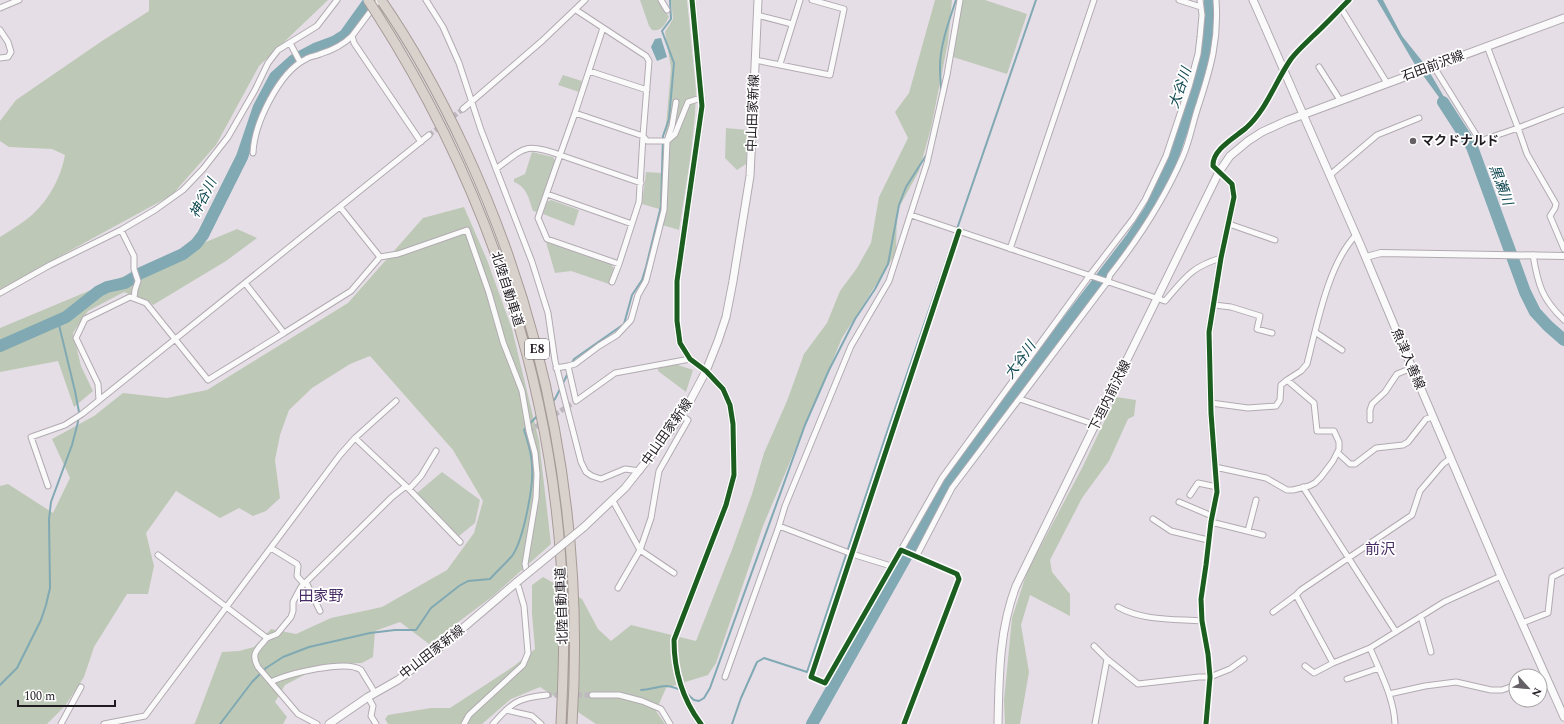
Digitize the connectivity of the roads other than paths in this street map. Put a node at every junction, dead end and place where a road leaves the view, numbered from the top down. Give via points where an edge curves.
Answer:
1 (19, 0) edge
2 (337, 0) edge
3 (368, 0) edge
4 (426, 0) edge
5 (585, 0) edge
6 (661, 0) edge
7 (692, 0) edge
8 (758, 0) edge
9 (800, 0) edge
10 (812, 0) edge
11 (960, 0) edge
12 (1094, 0) edge
13 (1179, 0) edge
14 (1200, 0) edge
15 (1216, 0) edge
16 (1253, 0) edge
17 (1349, 0) edge
18 (382, 2) edge
19 (1201, 7) junction
20 (0, 8) edge
21 (1341, 8) junction
22 (576, 10) junction
23 (667, 10) dead end
24 (757, 16) junction
25 (1564, 18) edge
26 (792, 24) junction
27 (604, 28) junction
28 (0, 30) edge
29 (352, 36) junction
30 (290, 43) junction
31 (1487, 46) junction
32 (0, 58) edge
33 (755, 60) junction
34 (300, 62) junction
35 (780, 64) junction
36 (1320, 67) dead end
37 (1434, 67) junction
38 (589, 71) junction
39 (1387, 83) junction
40 (647, 90) junction
41 (701, 98) junction
42 (1340, 100) junction
43 (676, 102) dead end
44 (472, 103) junction
45 (463, 110) tunnel mouth
46 (1564, 110) edge
47 (575, 113) junction
48 (1302, 115) junction
49 (1419, 118) dead end
50 (1518, 128) junction
51 (429, 135) tunnel mouth
52 (643, 136) junction
53 (668, 141) junction
54 (421, 142) junction
55 (253, 153) dead end
56 (560, 155) junction
57 (496, 169) junction
58 (1219, 172) junction
59 (1330, 175) junction
60 (641, 184) junction
61 (547, 194) junction
62 (340, 207) junction
63 (911, 215) junction
64 (632, 224) junction
65 (1228, 224) junction
66 (121, 230) junction
67 (959, 231) junction
68 (1356, 235) junction
69 (1275, 240) dead end
70 (1010, 249) junction
71 (1564, 249) edge
72 (1533, 255) junction
73 (1564, 256) edge
74 (380, 257) junction
75 (1221, 258) junction
76 (1366, 258) junction
77 (619, 264) junction
78 (1092, 276) junction
79 (1106, 281) junction
80 (612, 282) dead end
81 (245, 283) junction
82 (0, 293) edge
83 (134, 298) junction
84 (1157, 299) junction
85 (1214, 305) junction
86 (1564, 320) edge
87 (1272, 332) dead end
88 (1315, 332) junction
89 (284, 333) junction
90 (176, 339) junction
91 (1342, 350) dead end
92 (690, 359) junction
93 (568, 366) junction
94 (556, 368) junction
95 (1412, 368) junction
96 (706, 371) junction
97 (1287, 380) junction
98 (1020, 399) junction
99 (99, 400) junction
100 (396, 400) dead end
101 (1211, 403) junction
102 (680, 415) junction
103 (1433, 416) junction
104 (1370, 420) dead end
105 (1096, 425) junction
106 (355, 438) junction
107 (436, 451) dead end
108 (1338, 453) junction
109 (1451, 458) junction
110 (1215, 467) junction
111 (640, 471) junction
112 (48, 486) dead end
113 (1217, 487) junction
114 (1303, 487) junction
115 (407, 488) junction
116 (1190, 495) dead end
117 (1256, 500) dead end
118 (613, 501) junction
119 (1179, 502) dead end
120 (1153, 519) dead end
121 (1211, 519) junction
122 (779, 526) junction
123 (1248, 531) junction
124 (1263, 535) dead end
125 (1208, 540) junction
126 (460, 542) dead end
127 (271, 548) junction
128 (640, 550) junction
129 (901, 550) junction
130 (852, 554) junction
131 (158, 555) dead end
132 (916, 557) junction
133 (1349, 557) junction
134 (891, 566) junction
135 (1564, 572) edge
136 (674, 573) dead end
137 (527, 574) junction
138 (1501, 576) junction
139 (517, 582) junction
140 (305, 583) junction
141 (618, 588) dead end
142 (1296, 595) junction
143 (1118, 607) dead end
144 (228, 608) junction
145 (320, 611) dead end
146 (1273, 612) dead end
147 (1421, 616) junction
148 (1202, 621) junction
149 (1522, 623) junction
150 (1396, 632) junction
151 (267, 638) junction
152 (1094, 646) dead end
153 (1370, 648) junction
154 (1431, 652) dead end
155 (1107, 659) junction
156 (1244, 659) dead end
157 (1333, 662) junction
158 (1305, 666) dead end
159 (1379, 668) junction
160 (1540, 668) edge
161 (725, 677) dead end
162 (1210, 677) junction
163 (1347, 679) dead end
164 (271, 682) junction
165 (1548, 685) edge
166 (81, 687) dead end
167 (1508, 687) edge
168 (1389, 694) junction
169 (372, 695) junction
170 (547, 695) tunnel mouth
171 (592, 695) tunnel mouth
172 (1562, 707) edge
173 (506, 710) junction
174 (1564, 717) edge
175 (61, 724) edge
176 (104, 724) edge
177 (317, 724) edge
178 (329, 724) edge
179 (376, 724) edge
180 (464, 724) edge
181 (493, 724) edge
182 (541, 724) edge
183 (561, 724) edge
184 (572, 724) edge
185 (670, 724) edge
186 (701, 724) edge
187 (904, 724) edge
188 (998, 724) edge
189 (1095, 724) edge
190 (1206, 724) edge
191 (1395, 724) edge

1 - 20 street
2 - 30 street via 318,26
3 - 183 highway, 北陸自動車道 / E8, bridge via 423,90 467,181 502,271 530,368 549,460 560,555 564,644
4 - 44 street via 443,27 457,58
5 - 22 street
6 - 23 street
7 - 41 street
8 - 24 main road, 中山田家新線
9 - 26 street
10 - 35 street via 844,9 830,75
11 - 63 street via 947,75 927,163
12 - 70 street
13 - 19 street
14 - 19 street
15 - 79 street via 1218,14 1212,59 1184,155 1145,228
16 - 48 main road, 魚津入善線, bridge
17 - 21 street
18 - 29 street
18 - 184 highway, 北陸自動車道 / E8 via 432,83 475,171 513,267 542,366 560,459 572,550 575,645
19 - 78 street via 1198,54 1166,156 1137,213
21 - 39 street
21 - 58 street via 1292,58 1260,113 1217,153 1213,166
22 - 27 street
22 - 44 street
24 - 26 street
24 - 33 main road, 中山田家新線
25 - 31 main road, 石田前沢線
26 - 35 street
27 - 38 street
27 - 40 street via 646,56 649,61
28 - 32 street via 11,52 8,57
29 - 34 street via 336,48
29 - 54 street via 354,43
30 - 34 street
30 - 66 street via 278,50 268,63 228,137 203,169 183,190
31 - 37 main road, 石田前沢線
31 - 50 street
33 - 35 street
33 - 96 main road, 中山田家新線 via 750,176 739,252 726,317
34 - 55 street via 275,88 253,142
36 - 42 street
37 - 39 main road, 石田前沢線
37 - 50 street via 1480,141
38 - 40 street
38 - 47 street
39 - 42 main road, 石田前沢線
40 - 52 street
41 - 53 street via 688,102 675,134
41 - 92 street via 697,148 676,281 680,343
42 - 48 main road, 石田前沢線
43 - 53 street
44 - 45 street
44 - 57 street
46 - 50 street
47 - 52 street
47 - 56 street
48 - 58 main road, 下垣内前沢線 via 1262,132 1248,141 1230,156
48 - 59 main road, 魚津入善線
49 - 59 street via 1377,135
50 - 71 street via 1527,154 1556,204 1550,216
51 - 54 street
52 - 53 street via 647,141
52 - 60 street
53 - 93 street via 664,210 646,281 638,295 631,320 617,335 575,364
54 - 62 street
56 - 57 street via 541,148 530,148 521,150
56 - 60 street
56 - 61 street
57 - 94 street via 532,262 548,313
58 - 65 street via 1232,184 1234,198
58 - 84 main road, 下垣内前沢線
59 - 68 main road, 魚津入善線
60 - 64 street via 640,202
61 - 64 street
61 - 77 street via 538,218 547,239
62 - 74 street
62 - 81 street
63 - 67 street
63 - 122 street via 889,281 852,346
64 - 77 street
65 - 69 street
65 - 75 street
66 - 82 street
66 - 83 street via 134,256 134,269 138,280
67 - 70 street
67 - 130 street
68 - 76 main road, 魚津入善線
68 - 88 street via 1333,270
70 - 78 street
72 - 73 street
72 - 76 street via 1381,253
72 - 86 street via 1537,282 1544,296
74 - 89 street via 352,291
74 - 137 street via 398,254 467,230 522,391 535,453 536,498 525,564
75 - 84 street via 1204,263 1188,273 1165,301
75 - 85 street
76 - 95 main road, 魚津入善線
77 - 80 street
78 - 79 street
78 - 129 street via 942,478
79 - 84 street
79 - 98 street
81 - 89 street
81 - 90 street
83 - 90 street via 146,303
83 - 99 street via 130,297 85,319 76,338 98,384
84 - 105 main road, 下垣内前沢線
85 - 87 street via 1231,307 1260,316 1257,329
85 - 101 street via 1209,332
88 - 91 street
88 - 97 street via 1307,364
89 - 90 street via 208,380
90 - 99 street
92 - 93 street via 615,374 576,401
92 - 96 street
93 - 94 street
94 - 111 street via 581,462 586,472 601,479 625,469
95 - 103 main road, 魚津入善線
95 - 104 street via 1397,374 1386,392 1372,404
96 - 102 main road, 中山田家新線
96 - 186 street via 723,389 730,405 734,475 726,505 674,640 674,658 685,698
97 - 101 street via 1281,385 1280,400 1276,406 1248,408
97 - 108 street via 1314,403 1317,431 1334,431 1339,442
98 - 105 street
98 - 132 street via 952,488
99 - 112 street via 65,425 32,437
100 - 106 street
101 - 110 street
102 - 111 main road, 中山田家新線
102 - 128 street via 688,420 659,471 651,518
103 - 108 street via 1426,419 1408,442 1403,445 1376,448 1355,464 1350,464
103 - 109 main road, 魚津入善線
105 - 188 main road, 下垣内前沢線 via 1009,604 1001,654
106 - 115 street
106 - 127 street
107 - 115 street via 421,476
108 - 114 street via 1315,483
109 - 133 street via 1420,491 1412,515
109 - 138 main road, 魚津入善線
110 - 113 street
110 - 114 street via 1266,478 1287,490
111 - 118 main road, 中山田家新線
113 - 116 street via 1198,483
113 - 121 street
114 - 133 street
115 - 126 street
115 - 140 street via 392,497
117 - 123 street
118 - 128 street
118 - 137 main road, 中山田家新線, bridge
119 - 121 street
120 - 125 street via 1171,531
121 - 123 street
121 - 125 street
122 - 130 street
122 - 161 street
123 - 124 street
125 - 148 street via 1201,599
127 - 140 street via 297,564 296,576
127 - 144 street
128 - 136 street
128 - 141 street
129 - 132 street
129 - 134 street
130 - 134 street
130 - 134 street via 811,677 825,683
131 - 144 street
132 - 187 street via 957,574 959,579
133 - 142 street
133 - 150 street
135 - 149 street via 1552,577 1548,613
137 - 139 main road, 中山田家新線, bridge
138 - 147 street via 1444,602
138 - 149 main road, 魚津入善線
139 - 169 main road, 中山田家新線 via 398,680
139 - 180 street via 524,606 528,653 523,665 469,715
140 - 145 street
140 - 151 street via 293,602 291,617 277,634
142 - 146 street
142 - 157 street
143 - 148 street via 1142,616
144 - 151 street
144 - 176 street via 145,716
147 - 150 street
147 - 154 street
148 - 162 street
149 - 160 main road, 魚津入善線
150 - 153 street
151 - 164 street via 255,652 254,660
152 - 155 street
153 - 157 street
153 - 159 street
155 - 162 street via 1138,684
155 - 189 street
156 - 162 street via 1230,670
157 - 158 street via 1314,673
159 - 163 street
159 - 168 street
162 - 190 street
164 - 169 street via 307,669 351,666 361,670
164 - 177 street via 298,714
165 - 172 main road, 魚津入善線
166 - 175 street
167 - 168 street via 1491,690 1456,682
168 - 191 street via 1395,713
169 - 178 main road, 中山田家新線
169 - 179 street via 371,716
170 - 173 street via 528,697
171 - 185 street via 619,695 642,701 661,709
172 - 174 main road, 魚津入善線
173 - 181 street
173 - 182 street via 532,716

